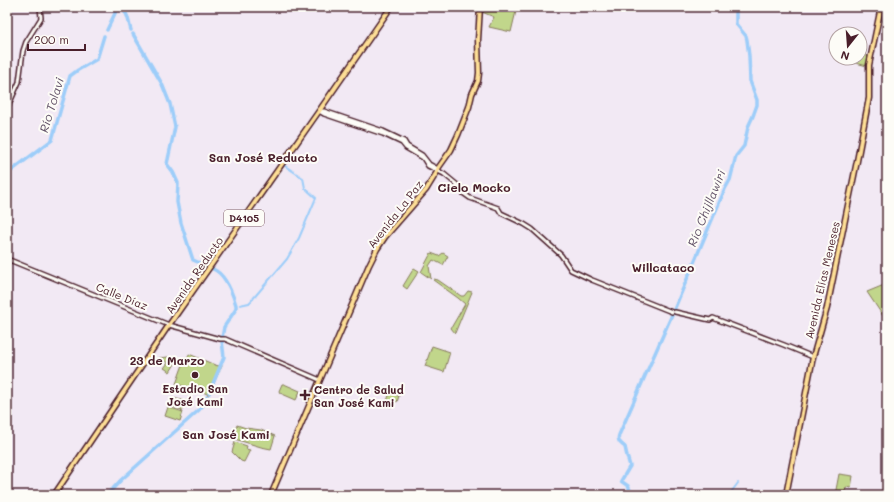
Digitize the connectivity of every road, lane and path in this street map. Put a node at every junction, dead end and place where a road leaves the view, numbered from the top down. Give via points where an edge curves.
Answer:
1 (40, 7) edge
2 (391, 7) edge
3 (480, 7) edge
4 (883, 7) edge
5 (7, 109) edge
6 (319, 111) junction
7 (438, 170) junction
8 (7, 259) edge
9 (170, 325) junction
10 (813, 357) junction
11 (320, 380) junction
12 (54, 495) edge
13 (272, 495) edge
14 (786, 495) edge

1 - 5 street via 41,18 26,42 18,82
2 - 6 main road, Avenida Reducto / D4105
3 - 7 main road, Avenida La Paz via 478,81 458,135
4 - 10 main road, Avenida Elías Meneses via 869,68 869,98 859,154 827,308
6 - 7 street via 402,143 423,158 428,166
6 - 9 main road, Avenida Reducto / D4105
7 - 10 street via 470,198 498,208 501,213 532,229 561,255 571,270 674,312 710,320 713,318
7 - 11 main road, Avenida La Paz via 426,190 377,249
8 - 9 street, Calle Díaz
9 - 11 street, Calle Díaz via 225,339
9 - 12 main road, Avenida Reducto / D4105
10 - 14 main road, Avenida Elías Meneses
11 - 13 main road, Avenida La Paz

